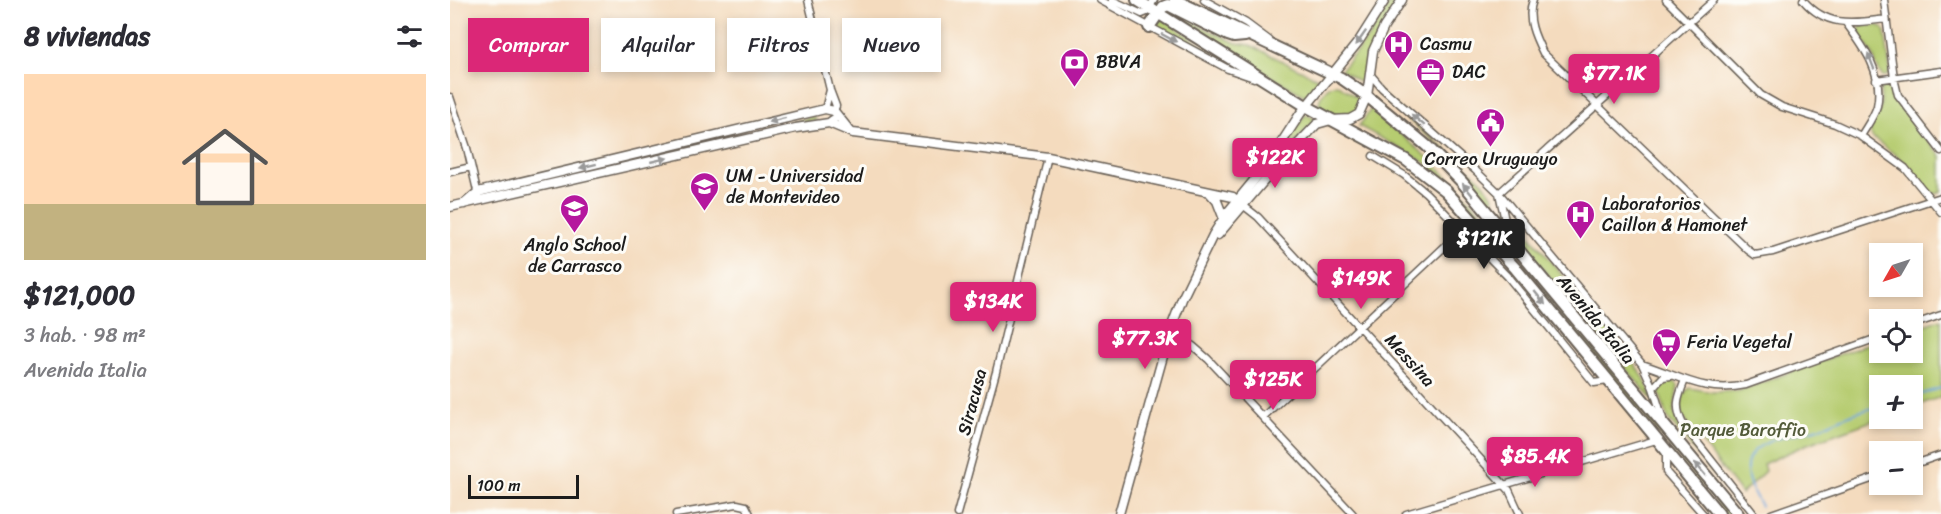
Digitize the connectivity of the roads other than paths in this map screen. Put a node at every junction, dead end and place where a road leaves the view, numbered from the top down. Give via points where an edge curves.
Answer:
1 (808, 0) edge
2 (1100, 0) edge
3 (1112, 0) edge
4 (1137, 0) edge
5 (1175, 0) edge
6 (1204, 0) edge
7 (1385, 0) edge
8 (1402, 0) edge
9 (1533, 0) edge
10 (1666, 0) edge
11 (1714, 0) edge
12 (1803, 0) edge
13 (1884, 0) edge
14 (1154, 6) edge
15 (1886, 19) junction
16 (1688, 23) junction
17 (1846, 23) junction
18 (1149, 27) junction
19 (1248, 35) junction
20 (1281, 50) junction
21 (1941, 71) edge
22 (1333, 73) junction
23 (1370, 74) junction
24 (1894, 78) junction
25 (1876, 80) junction
26 (1266, 81) junction
27 (830, 90) junction
28 (1367, 96) junction
29 (450, 97) edge
30 (1596, 104) junction
31 (1306, 106) junction
32 (831, 112) junction
33 (1331, 120) junction
34 (827, 123) junction
35 (853, 133) junction
36 (1861, 136) junction
37 (1941, 151) edge
38 (1373, 156) dead end
39 (1048, 157) junction
40 (471, 167) junction
41 (450, 172) edge
42 (1209, 192) junction
43 (1499, 193) junction
44 (479, 197) junction
45 (1941, 197) edge
46 (1932, 200) junction
47 (1241, 203) junction
48 (450, 207) edge
49 (1941, 212) edge
50 (1224, 219) junction
51 (1474, 219) junction
52 (1462, 230) junction
53 (1509, 241) junction
54 (1212, 242) junction
55 (1941, 315) edge
56 (1923, 321) edge
57 (1360, 328) junction
58 (1170, 331) junction
59 (1869, 341) edge
60 (1642, 364) junction
61 (1675, 376) junction
62 (1685, 380) junction
63 (1608, 381) junction
64 (1653, 388) junction
65 (1263, 417) junction
66 (1665, 429) junction
67 (1656, 440) junction
68 (1666, 452) junction
69 (1941, 455) edge
70 (1923, 461) edge
71 (1869, 480) edge
72 (1504, 485) junction
73 (676, 514) edge
74 (750, 514) edge
75 (957, 514) edge
76 (1119, 514) edge
77 (1353, 514) edge
78 (1406, 514) edge
79 (1520, 514) edge
80 (1703, 514) edge
81 (1719, 514) edge
82 (1737, 514) edge
83 (1754, 514) edge
84 (1771, 514) edge

1 - 27 street
2 - 18 street, Avenida Italia
3 - 14 street via 1138,14 1145,14
4 - 14 main road, Avenida Italia
5 - 19 main road, Avenida Italia
6 - 20 street, Avenida Italia via 1246,23
7 -> 22 street
8 - 23 street via 1373,51
9 - 30 street via 1532,23 1544,53
10 - 16 street
11 - 16 street
12 - 17 street via 1815,13
13 - 15 street
14 - 18 main road
14 - 19 main road via 1168,5 1234,37
14 - 26 main road, Avenida Italia
15 - 17 street
15 - 24 street
16 - 30 street
16 - 36 street via 1761,95 1782,107
25 -> 17 street via 1870,57
18 -> 26 street, Avenida Italia via 1228,69
19 - 20 main road, Avenida Italia
20 - 22 main road, Avenida Italia
21 - 24 street
22 - 28 main road, Avenida Italia
22 - 31 street
23 - 28 street
43 -> 23 street, Avenida Italia
24 - 25 street
24 - 37 street via 1901,101
25 - 36 street via 1876,107
26 - 31 main road, Avenida Italia
27 - 32 street
27 - 32 street via 836,105
28 - 33 street via 1356,117
53 -> 28 main road, Avenida Italia via 1427,146
29 - 40 street
30 - 43 street
30 - 46 street via 1755,255
31 - 33 main road, Avenida Italia
31 - 47 street
32 - 34 street via 821,117
32 - 35 street
32 -> 44 street
33 - 47 street via 1317,124
33 - 51 main road, Avenida Italia via 1406,160
34 - 35 street
44 -> 34 street
35 - 39 street
36 - 46 street via 1905,168
38 - 52 street, Avenida Italia via 1426,193
39 - 42 street
39 - 75 street, Siracusa
40 - 41 street
40 - 44 street
42 - 47 street via 1233,197
42 - 50 street
43 - 53 street
43 - 60 street, Avenida Italia
44 - 48 street
45 - 46 street
46 - 49 street
47 - 50 street
47 - 54 street
47 - 57 street, Messina
50 - 54 street
51 - 52 street
51 -> 63 main road, Avenida Italia
52 - 57 street
52 - 63 street, Avenida Italia via 1508,277 1593,383
53 - 66 main road, Avenida Italia
54 - 58 street
55 - 56 street
57 - 65 street
57 - 72 street, Messina
58 - 65 street via 1208,359
58 - 76 street
59 - 62 street via 1746,385 1712,388
60 - 61 street
60 - 64 street, Avenida Italia
61 - 62 street
61 - 64 street via 1663,377
62 - 83 street via 1678,399 1680,418
63 - 67 main road, Avenida Italia
64 - 66 street, Avenida Italia
65 - 77 street
82 -> 66 main road, Avenida Italia
67 - 68 main road, Avenida Italia
67 - 72 street
68 - 80 street via 1666,472
68 - 81 main road, Avenida Italia
69 - 70 street
71 - 84 street
72 - 78 street
72 - 79 street, Messina
73 - 74 street via 737,504 746,506

